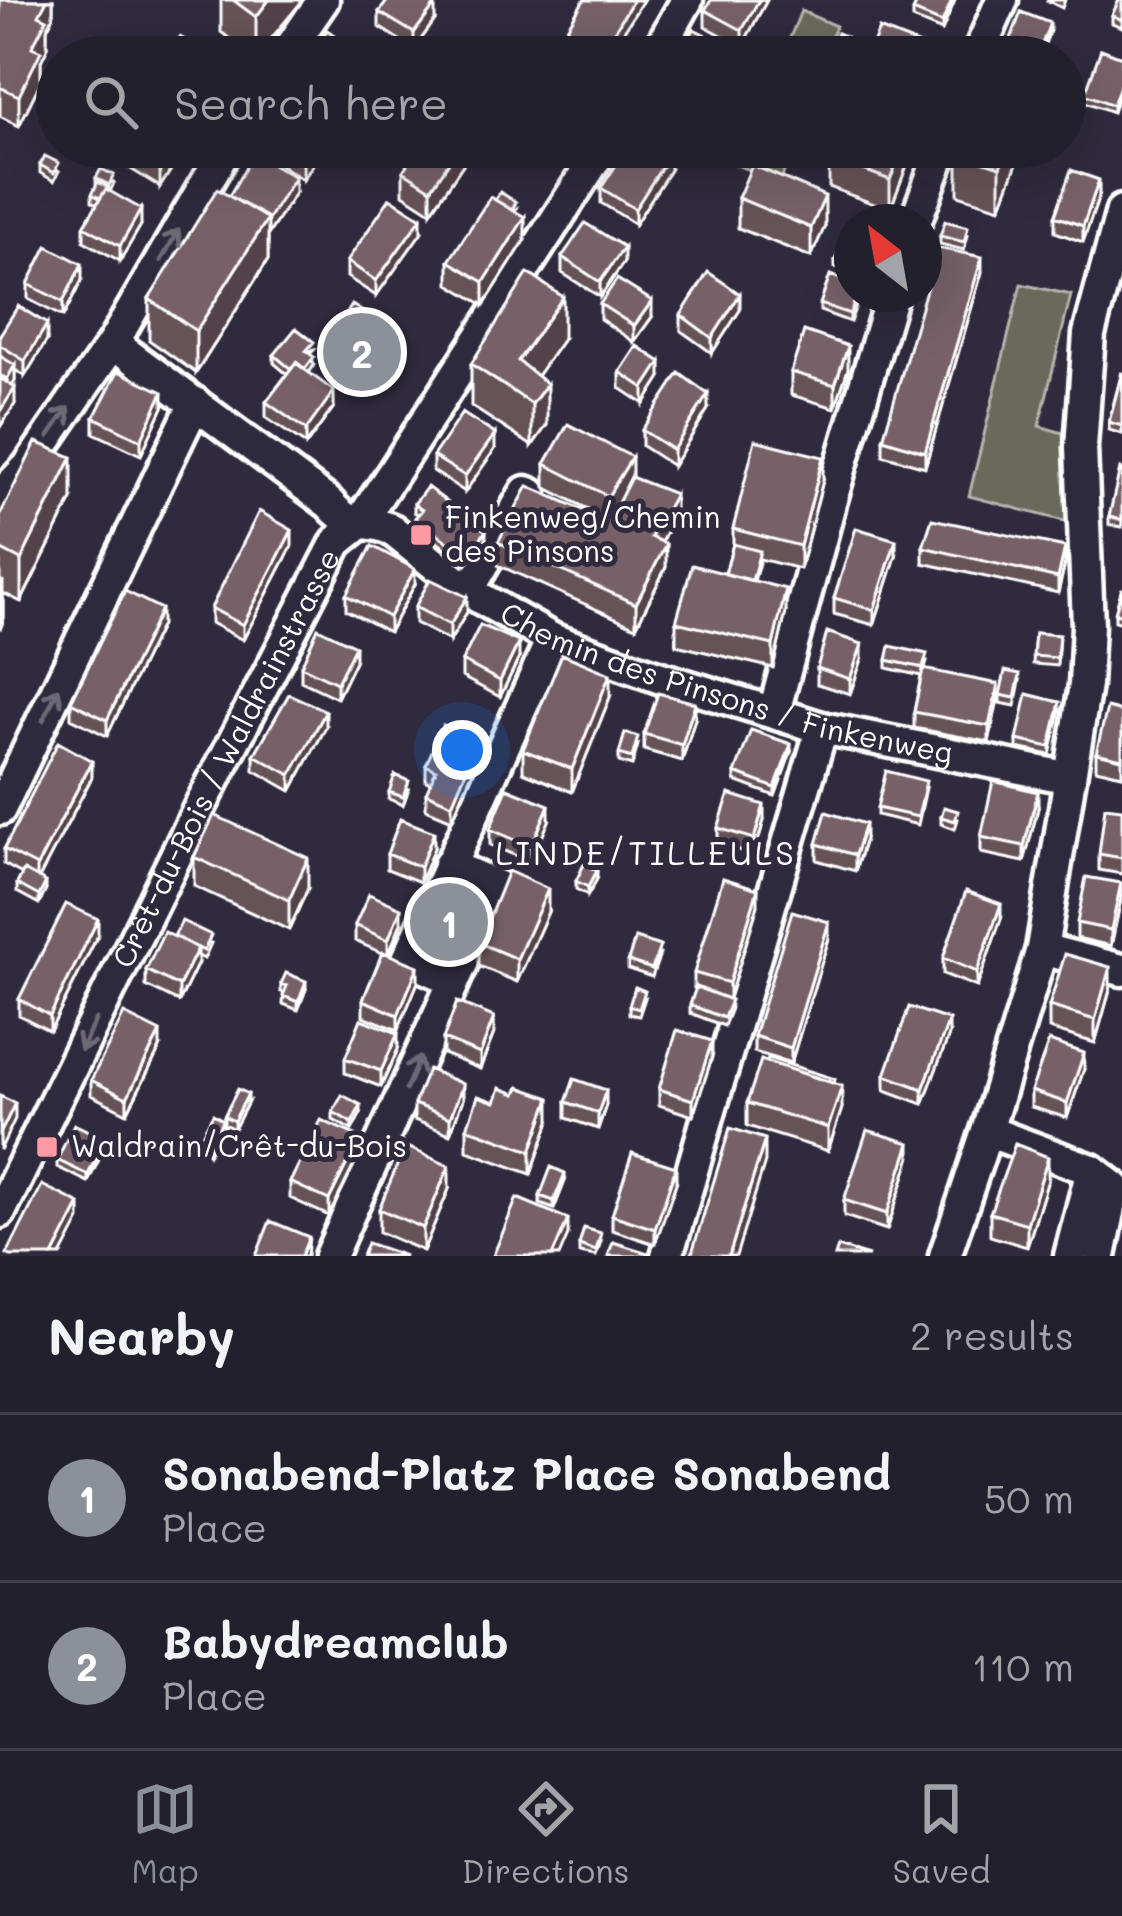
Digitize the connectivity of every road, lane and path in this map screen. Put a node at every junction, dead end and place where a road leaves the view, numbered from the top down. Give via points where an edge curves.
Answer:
1 (323, 0) edge
2 (687, 0) edge
3 (1002, 0) edge
4 (298, 36) edge
5 (667, 36) edge
6 (986, 36) edge
7 (215, 168) edge
8 (589, 168) edge
9 (935, 168) edge
10 (922, 204) edge
11 (1122, 211) edge
12 (887, 312) edge
13 (113, 343) junction
14 (195, 403) junction
15 (0, 496) edge
16 (564, 510) edge
17 (358, 525) junction
18 (468, 591) junction
19 (552, 639) junction
20 (774, 712) junction
21 (822, 728) junction
22 (1070, 778) junction
23 (0, 809) edge
24 (449, 865) junction
25 (1042, 949) junction
26 (1122, 970) edge
27 (454, 980) junction
28 (987, 1131) junction
29 (1092, 1170) junction
30 (0, 1212) edge
31 (330, 1256) edge
32 (667, 1256) edge
33 (944, 1256) edge
34 (1070, 1256) edge
35 (1100, 1256) edge

1 - 4 street
2 - 5 street
3 - 6 street
13 -> 7 street
8 - 17 street, Crêt-du-Bois / Waldrainstrasse
9 - 10 street
11 - 22 street via 1089,334 1081,447 1088,625
12 - 20 street
13 - 14 street, Chemin des Pinsons / Finkenweg
15 -> 13 street
14 - 17 street, Chemin des Pinsons / Finkenweg
23 -> 14 street
16 - 18 street via 526,492
17 - 18 street, Chemin des Pinsons / Finkenweg via 392,530
17 -> 30 street, Crêt-du-Bois / Waldrainstrasse via 337,542 304,605
18 - 19 street, Chemin des Pinsons / Finkenweg
19 - 20 street, Chemin des Pinsons / Finkenweg
19 - 24 street
20 - 21 street, Chemin des Pinsons / Finkenweg
21 - 22 street, Chemin des Pinsons / Finkenweg
21 - 32 street
22 - 25 street
24 - 27 street via 407,959
24 - 27 street via 496,886
25 - 26 street
25 - 28 street
31 -> 27 street
28 - 29 street
28 - 33 street
29 - 34 street
29 - 35 street via 1114,1187

